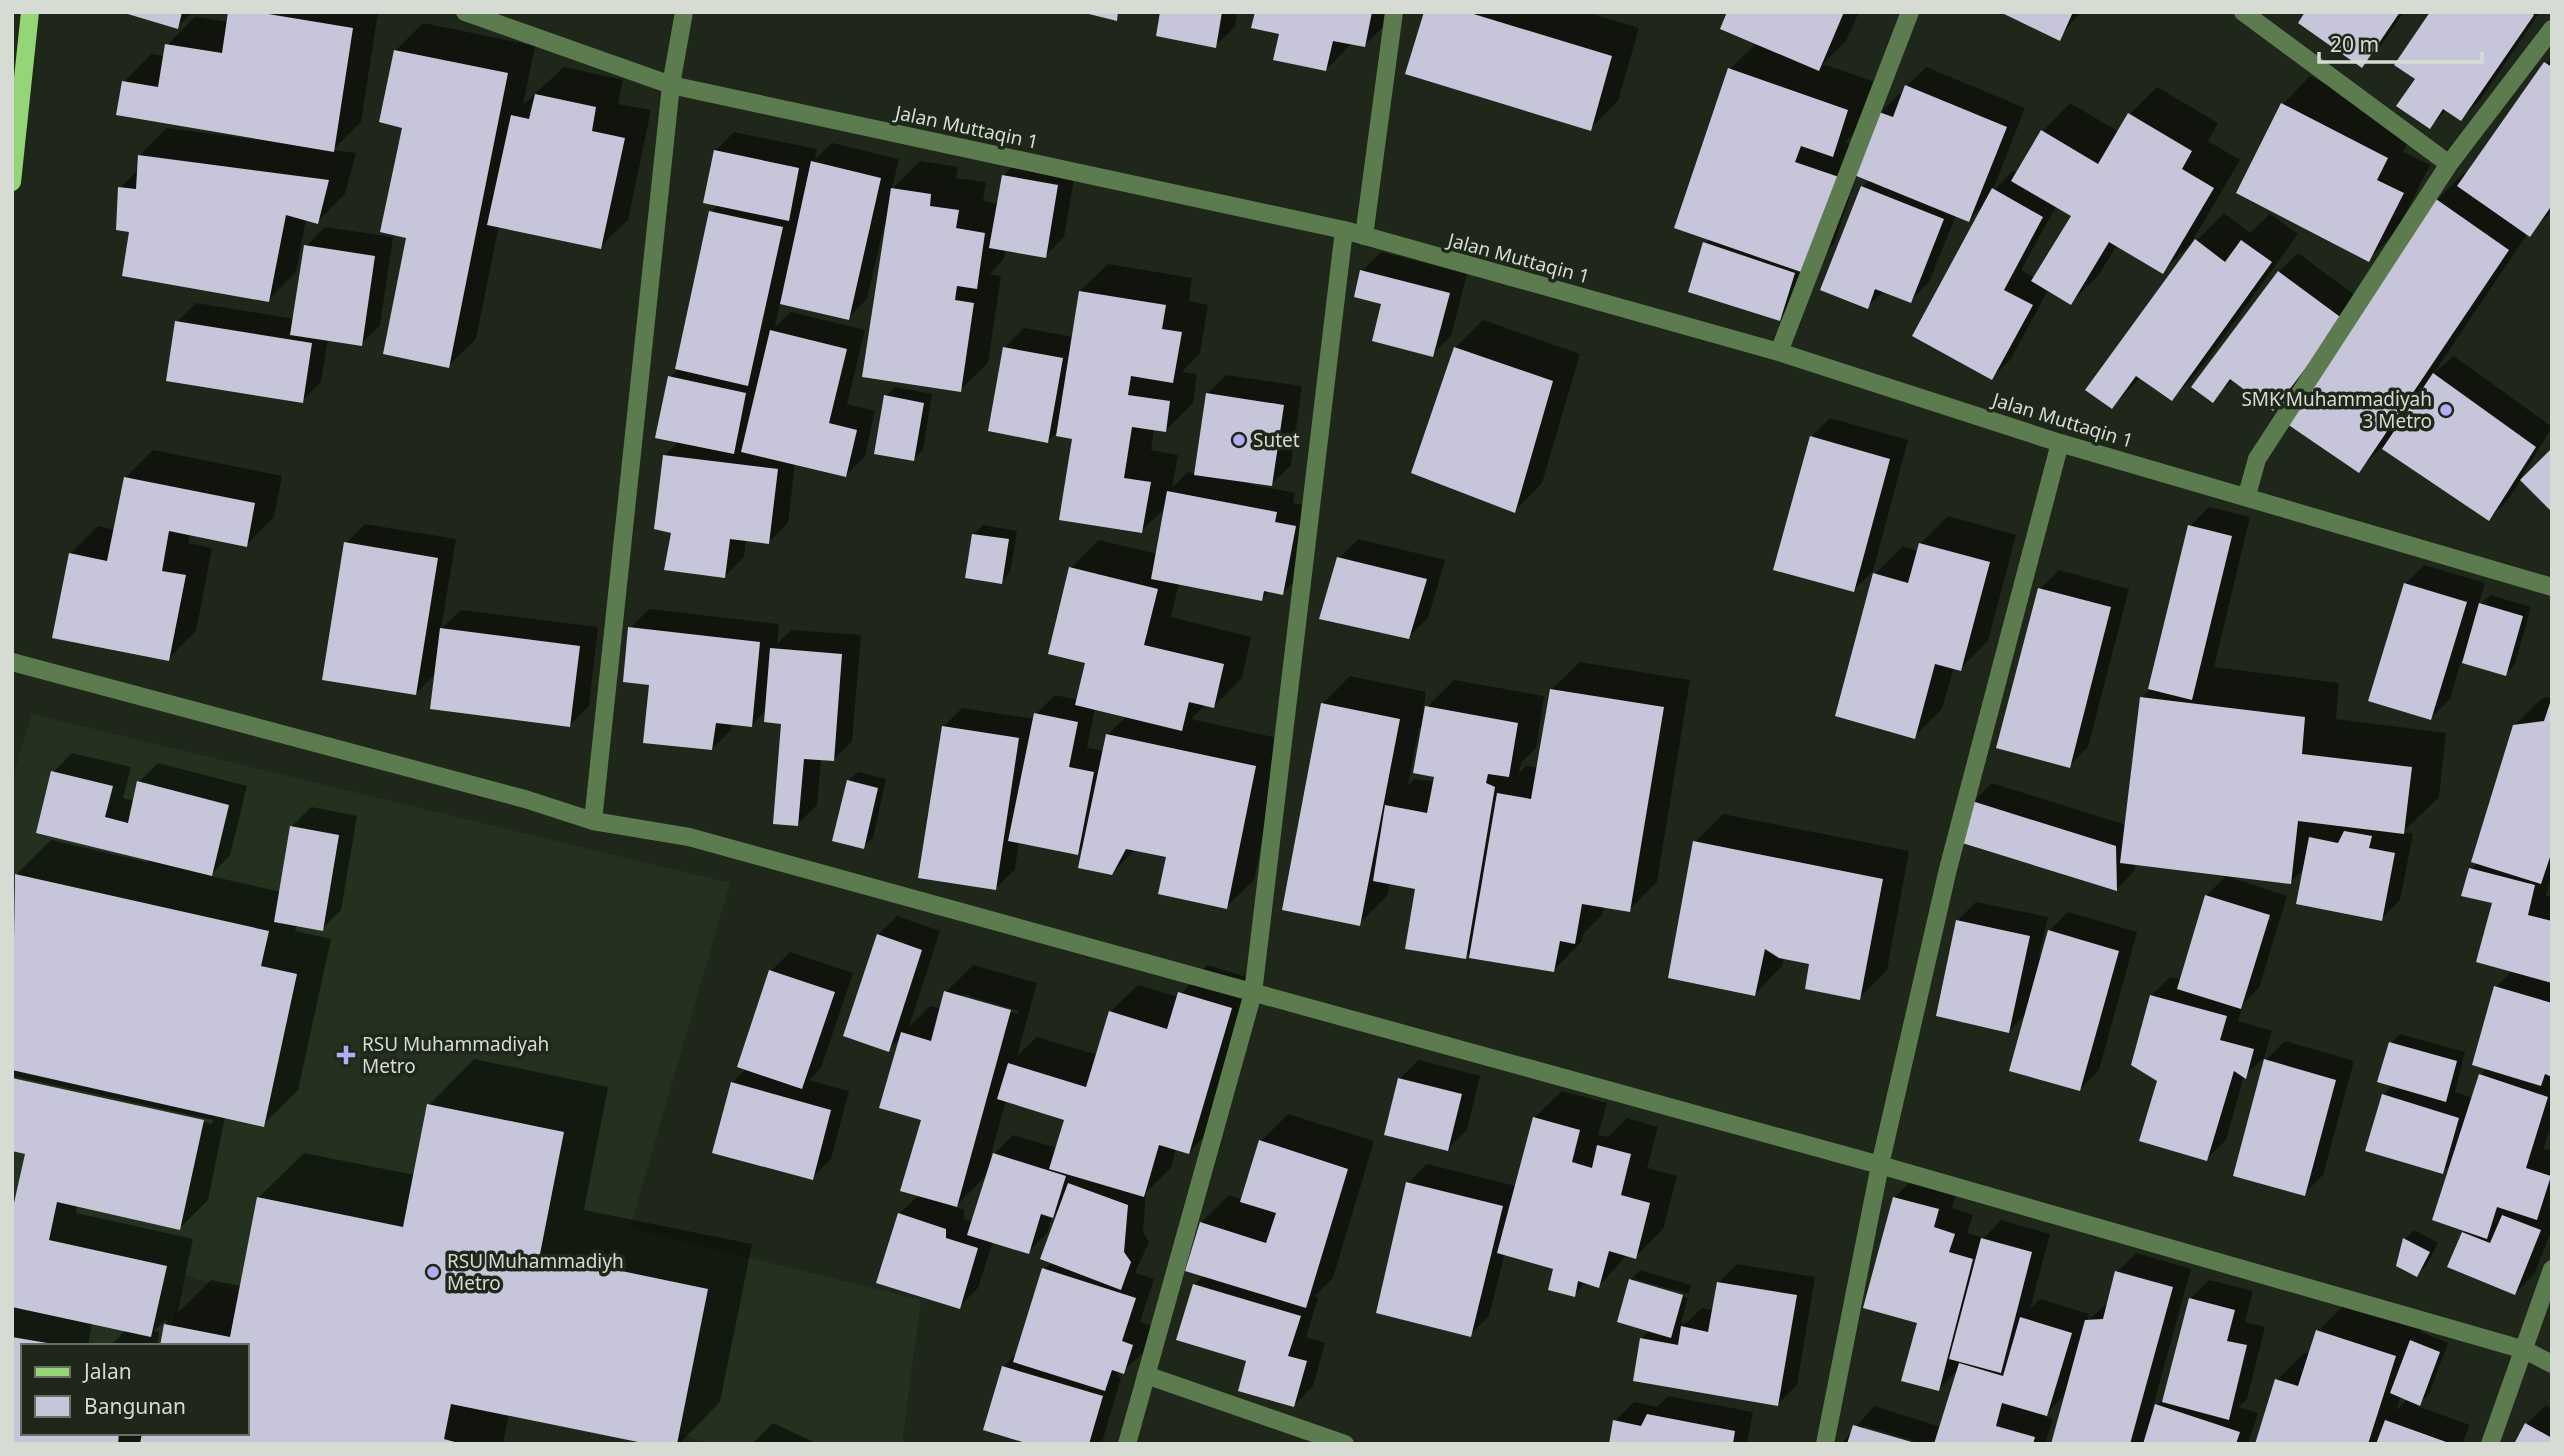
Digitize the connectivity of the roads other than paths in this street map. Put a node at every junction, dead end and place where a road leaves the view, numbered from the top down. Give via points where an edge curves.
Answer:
1 (30, 12) edge
2 (465, 12) edge
3 (684, 12) edge
4 (1394, 12) edge
5 (1910, 12) edge
6 (2243, 12) edge
7 (2552, 29) edge
8 (671, 85) junction
9 (2449, 164) junction
10 (12, 182) edge
11 (1344, 230) junction
12 (1364, 236) junction
13 (1779, 352) junction
14 (2060, 443) junction
15 (2247, 495) junction
16 (2552, 587) edge
17 (12, 662) edge
18 (593, 821) junction
19 (1253, 993) junction
20 (1880, 1165) junction
21 (2552, 1269) edge
22 (2525, 1350) junction
23 (2552, 1364) edge
24 (1146, 1376) junction
25 (1126, 1444) edge
26 (1345, 1444) edge
27 (1825, 1444) edge
28 (2490, 1444) edge

1 - 10 main road
2 - 8 street, Jalan Muttaqin 1
3 - 8 street
4 - 12 street
5 - 13 street
6 - 9 street
7 - 9 street
8 - 11 street, Jalan Muttaqin 1
8 - 18 street
9 - 15 street via 2258,458
11 - 12 street, Jalan Muttaqin 1
11 - 19 street
12 - 13 street, Jalan Muttaqin 1
13 - 14 street, Jalan Muttaqin 1
14 - 15 street, Jalan Muttaqin 1
14 - 20 street via 1948,869
15 - 16 street, Jalan Muttaqin 1
17 - 18 street
18 - 19 street via 689,837
19 - 20 street
19 - 24 street
20 - 22 street
20 - 27 street
21 - 22 street
22 - 23 street
22 - 28 street
24 - 25 street
24 - 26 street

